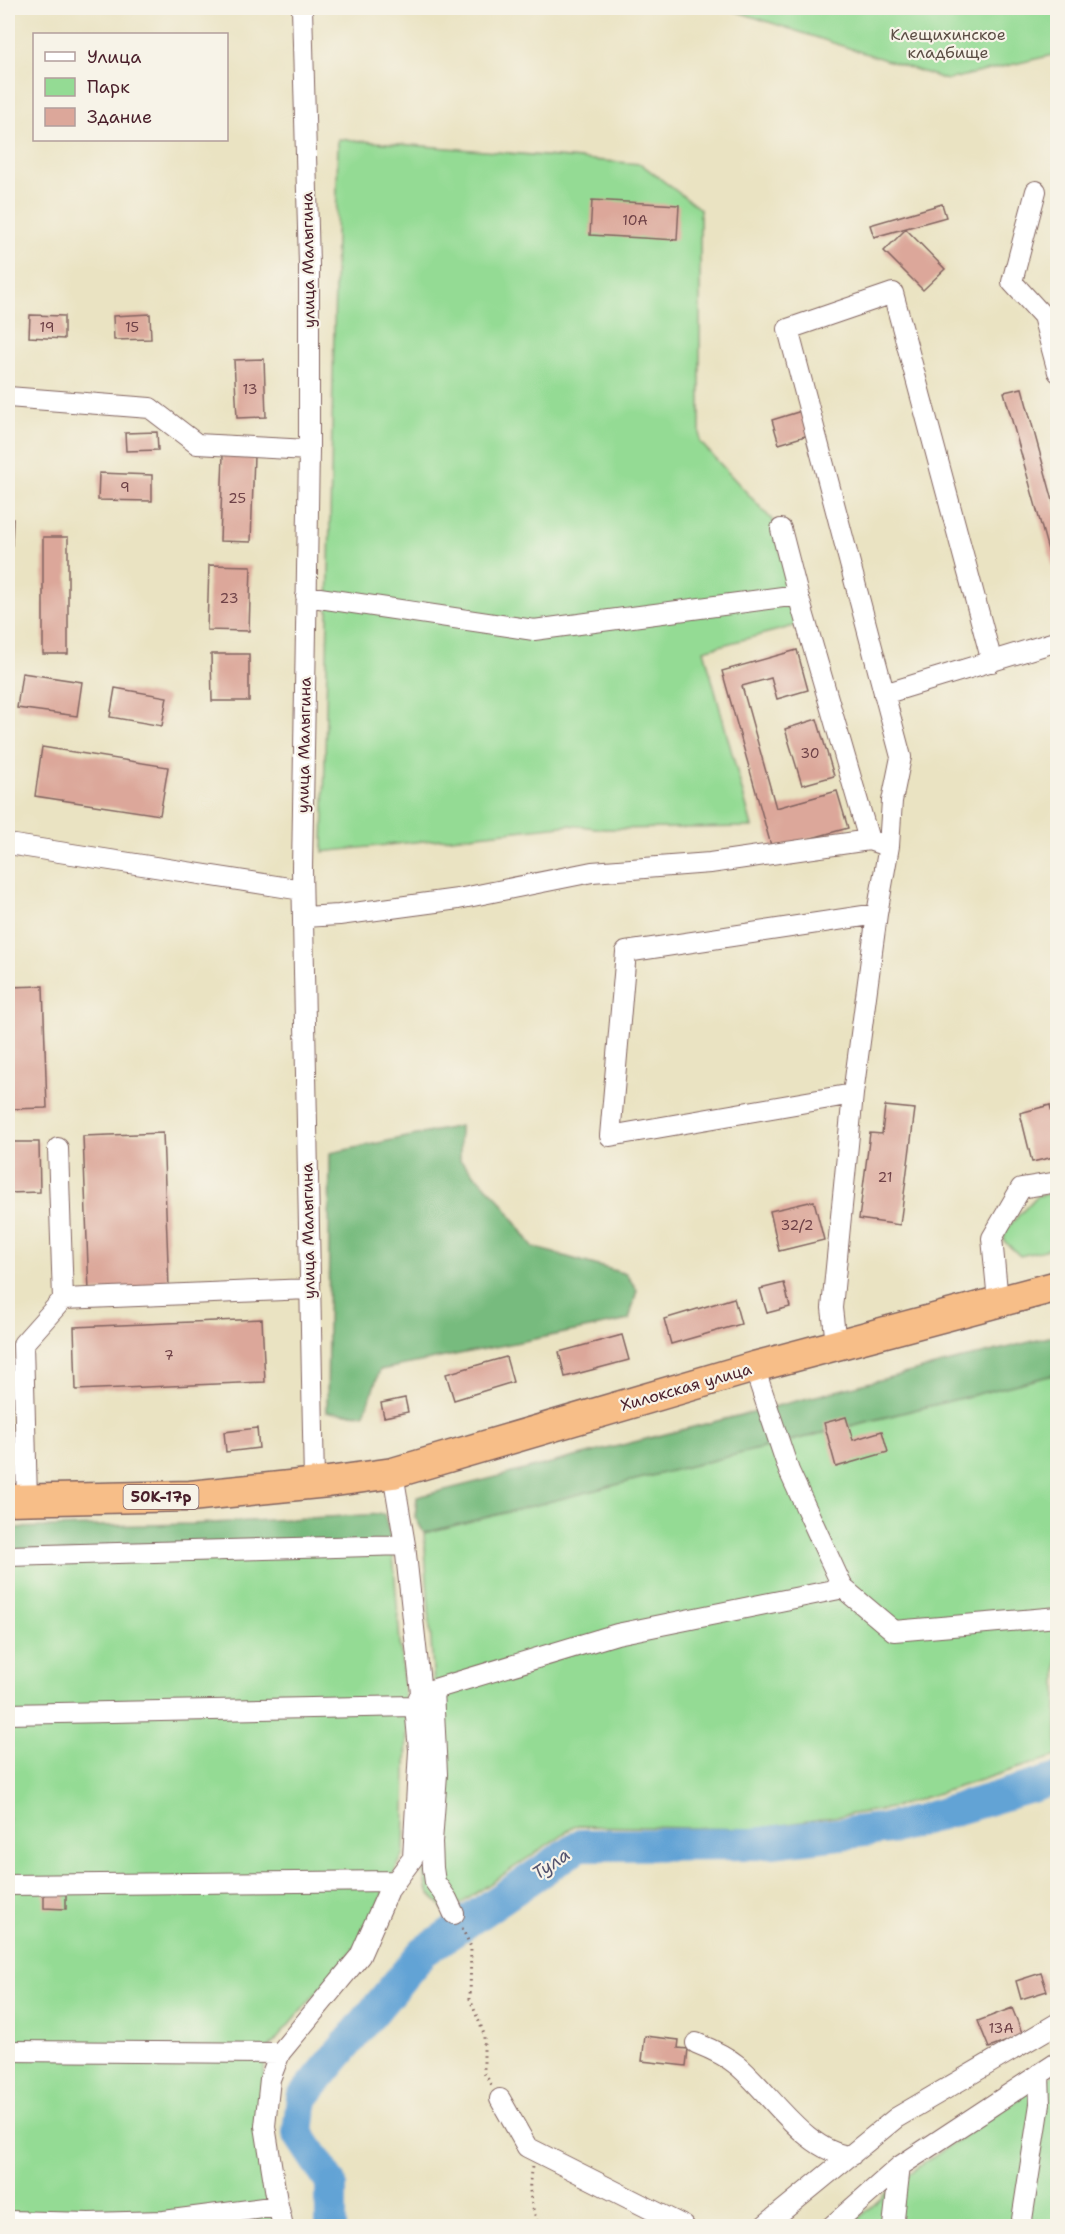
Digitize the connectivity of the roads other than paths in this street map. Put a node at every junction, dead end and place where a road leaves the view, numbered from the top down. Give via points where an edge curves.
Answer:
1 (302, 8) edge
2 (1036, 191) dead end
3 (1050, 314) edge
4 (1058, 372) edge
5 (8, 398) edge
6 (309, 450) junction
7 (781, 529) dead end
8 (798, 595) junction
9 (306, 596) junction
10 (1058, 641) edge
11 (992, 662) junction
12 (884, 694) junction
13 (869, 840) junction
14 (8, 844) edge
15 (889, 846) junction
16 (302, 890) junction
17 (877, 914) junction
18 (303, 917) junction
19 (853, 1094) junction
20 (58, 1148) dead end
21 (1058, 1182) edge
22 (1058, 1286) edge
23 (309, 1289) junction
24 (63, 1299) junction
25 (998, 1301) junction
26 (836, 1344) junction
27 (754, 1367) junction
28 (393, 1473) junction
29 (314, 1484) junction
30 (17, 1500) edge
31 (405, 1545) junction
32 (8, 1556) edge
33 (843, 1588) junction
34 (1058, 1617) edge
35 (423, 1696) junction
36 (8, 1714) edge
37 (396, 1881) junction
38 (8, 1886) edge
39 (454, 1914) dead end
40 (1058, 2023) edge
41 (696, 2043) dead end
42 (8, 2051) edge
43 (280, 2053) junction
44 (1058, 2062) edge
45 (1039, 2074) junction
46 (500, 2099) road end
47 (851, 2156) junction
48 (900, 2166) junction
49 (278, 2206) junction
50 (8, 2222) edge
51 (283, 2226) edge
52 (684, 2226) edge
53 (764, 2226) edge
54 (832, 2226) edge
55 (893, 2226) edge
56 (1021, 2226) edge

1 - 6 street, улица Малыгина
2 - 3 street via 1012,282
3 - 4 street
5 - 6 street via 150,408 197,444
6 - 9 street, улица Малыгина
7 - 8 street
8 - 9 street via 534,630
8 - 13 street
9 - 16 street, улица Малыгина
10 - 11 street
11 - 12 street
11 - 12 street via 893,293 788,329
12 - 15 street via 901,757 892,801
13 - 15 street
13 - 18 street via 710,863 592,872 458,899
14 - 16 street
15 - 17 street
16 - 18 street, улица Малыгина
17 - 19 street
17 - 19 street via 626,952 610,1136
18 - 23 street, улица Малыгина
19 - 26 street via 832,1308
20 - 24 street
21 - 25 street via 1021,1188 992,1238
22 - 25 highway, Хилокская улица
23 - 24 street
23 - 29 street, улица Малыгина
24 - 30 street via 23,1344
25 - 26 highway, Хилокская улица
26 - 27 highway, Хилокская улица
27 - 28 highway, Хилокская улица
27 - 33 street via 789,1471
28 - 29 highway, Хилокская улица
28 - 31 street
29 - 30 highway, 50К-17р via 190,1496
31 - 32 street
31 - 35 street
33 - 34 street via 894,1631
33 - 35 street via 617,1634
35 - 36 street
35 - 37 street via 413,1858
35 - 39 street via 438,1774 432,1868 435,1882
37 - 38 street
37 - 43 street via 360,1956
40 - 47 street via 896,2118
41 - 47 street via 738,2066 808,2136 839,2155
42 - 43 street
43 - 49 street via 270,2079 265,2126
44 - 45 street
45 - 48 street
45 - 56 street via 1040,2104
46 - 52 street via 526,2147
47 - 53 street
48 - 54 street
48 - 55 street
49 - 50 street via 164,2221
49 - 51 street

